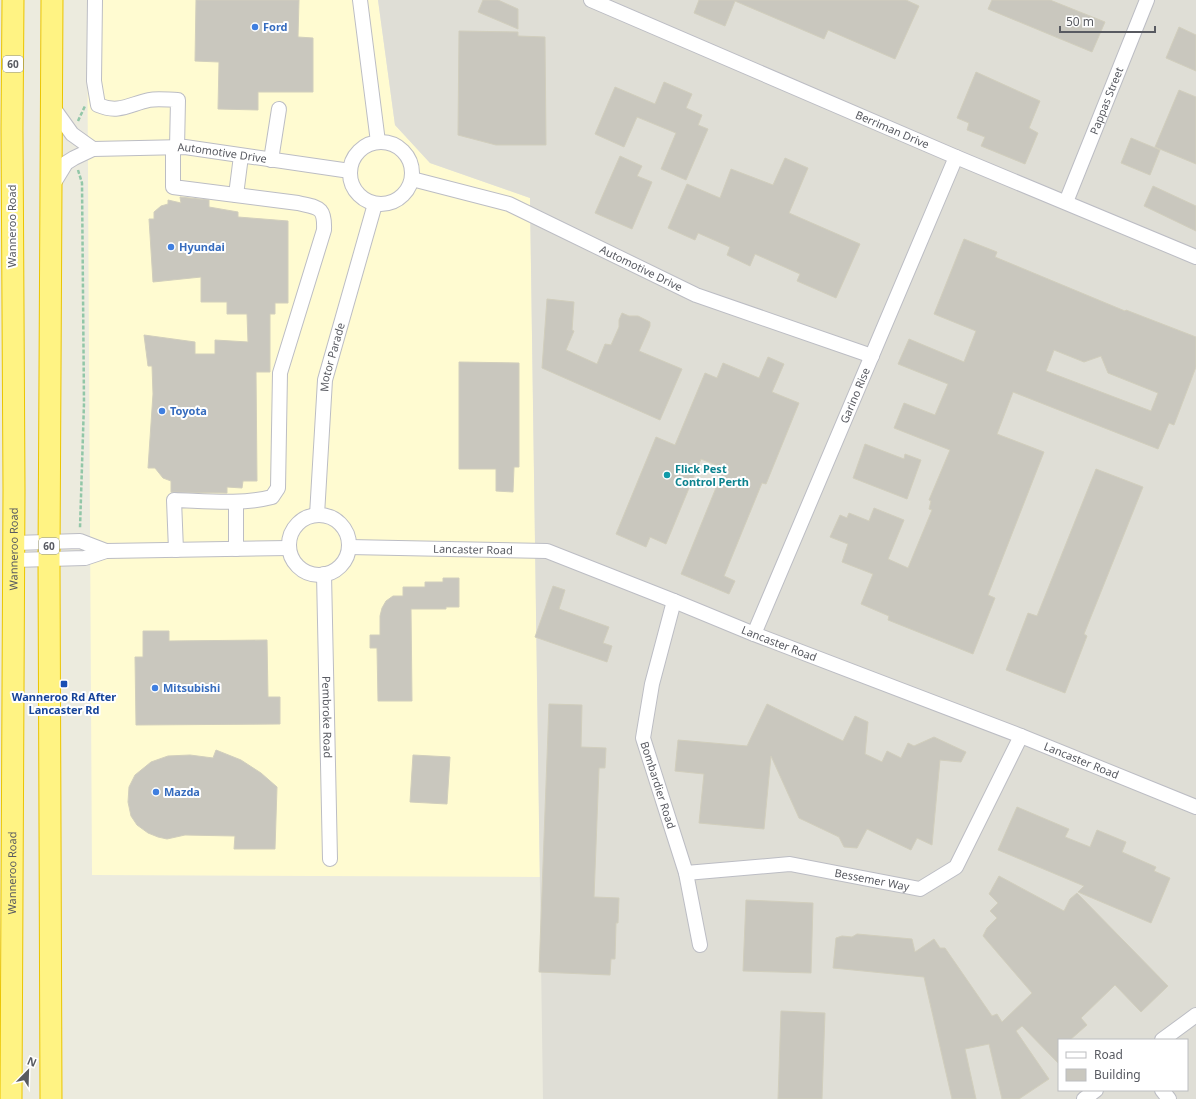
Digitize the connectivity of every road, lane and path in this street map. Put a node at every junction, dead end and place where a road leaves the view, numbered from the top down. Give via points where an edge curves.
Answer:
1 (13, 0) edge
2 (52, 0) edge
3 (95, 0) edge
4 (360, 0) edge
5 (591, 0) edge
6 (1147, 0) edge
7 (6, 63) edge
8 (0, 104) edge
9 (52, 106) junction
10 (279, 109) dead end
11 (12, 129) junction
12 (378, 142) junction
13 (175, 148) junction
14 (94, 149) junction
15 (241, 156) junction
16 (956, 157) junction
17 (272, 160) junction
18 (350, 171) junction
19 (412, 179) junction
20 (52, 186) junction
21 (236, 195) junction
22 (1066, 202) junction
23 (375, 204) junction
24 (1196, 257) edge
25 (872, 356) junction
26 (236, 502) junction
27 (317, 516) junction
28 (349, 546) junction
29 (289, 548) junction
30 (236, 549) junction
31 (176, 550) junction
32 (14, 551) junction
33 (49, 551) junction
34 (324, 574) junction
35 (674, 601) junction
36 (754, 634) junction
37 (1021, 736) junction
38 (1196, 807) edge
39 (330, 859) dead end
40 (686, 873) junction
41 (700, 945) dead end
42 (1196, 1015) edge
43 (1163, 1039) edge
44 (1095, 1091) edge
45 (1163, 1091) edge
46 (11, 1099) edge
47 (51, 1099) edge
48 (1084, 1099) edge
49 (1169, 1099) edge

1 - 7 highway, Wanneroo Road / 60
2 - 9 highway, 60
3 - 13 street via 94,81 98,105 119,109 150,99 178,100
4 - 12 street
5 - 16 street, Berriman Drive
6 - 22 street, Pappas Street
7 - 11 highway, Wanneroo Road / 60
8 - 11 street
9 - 14 street via 72,134
9 - 20 highway, 60
10 - 17 street
11 - 32 highway, Wanneroo Road / 60
12 - 18 street via 368,145 359,152
12 - 19 street via 390,144 408,157
13 - 14 street, Automotive Drive
13 - 15 street, Automotive Drive via 185,147
13 - 21 street via 173,188
14 - 20 street, Automotive Drive via 66,163
15 - 17 street, Automotive Drive
15 - 21 street
16 - 22 street, Berriman Drive
16 - 25 street, Garino Rise
17 - 18 street, Automotive Drive
18 - 23 street via 351,182 356,192
19 - 23 street via 399,199 388,204
19 - 25 street, Automotive Drive via 509,204 696,295
20 - 33 highway, 60
21 - 26 street via 298,203 314,207 321,211 324,217 324,230 280,373 278,488 272,497
22 - 24 street, Berriman Drive
23 - 27 street, Motor Parade via 324,380
25 - 36 street, Garino Rise
26 - 30 street
26 - 31 street via 174,500
27 - 28 street via 327,516 336,521 343,528
27 - 29 street via 300,522 293,530
28 - 34 street via 341,565 334,571
28 - 35 street, Lancaster Road via 547,551
29 - 30 street
29 - 34 street via 297,566 315,574
30 - 31 street
31 - 33 street via 106,551 82,541
32 - 33 street
32 - 46 highway, Wanneroo Road / 60
33 - 47 highway, 60
34 - 39 street, Pembroke Road
35 - 36 street, Lancaster Road
35 - 40 street, Bombardier Road via 652,684 643,738
36 - 37 street, Lancaster Road
37 - 38 street, Lancaster Road
37 - 40 street, Bessemer Way via 956,867 920,889 790,864
40 - 41 street, Bombardier Road
42 - 43 street
44 - 48 street
45 - 49 street

